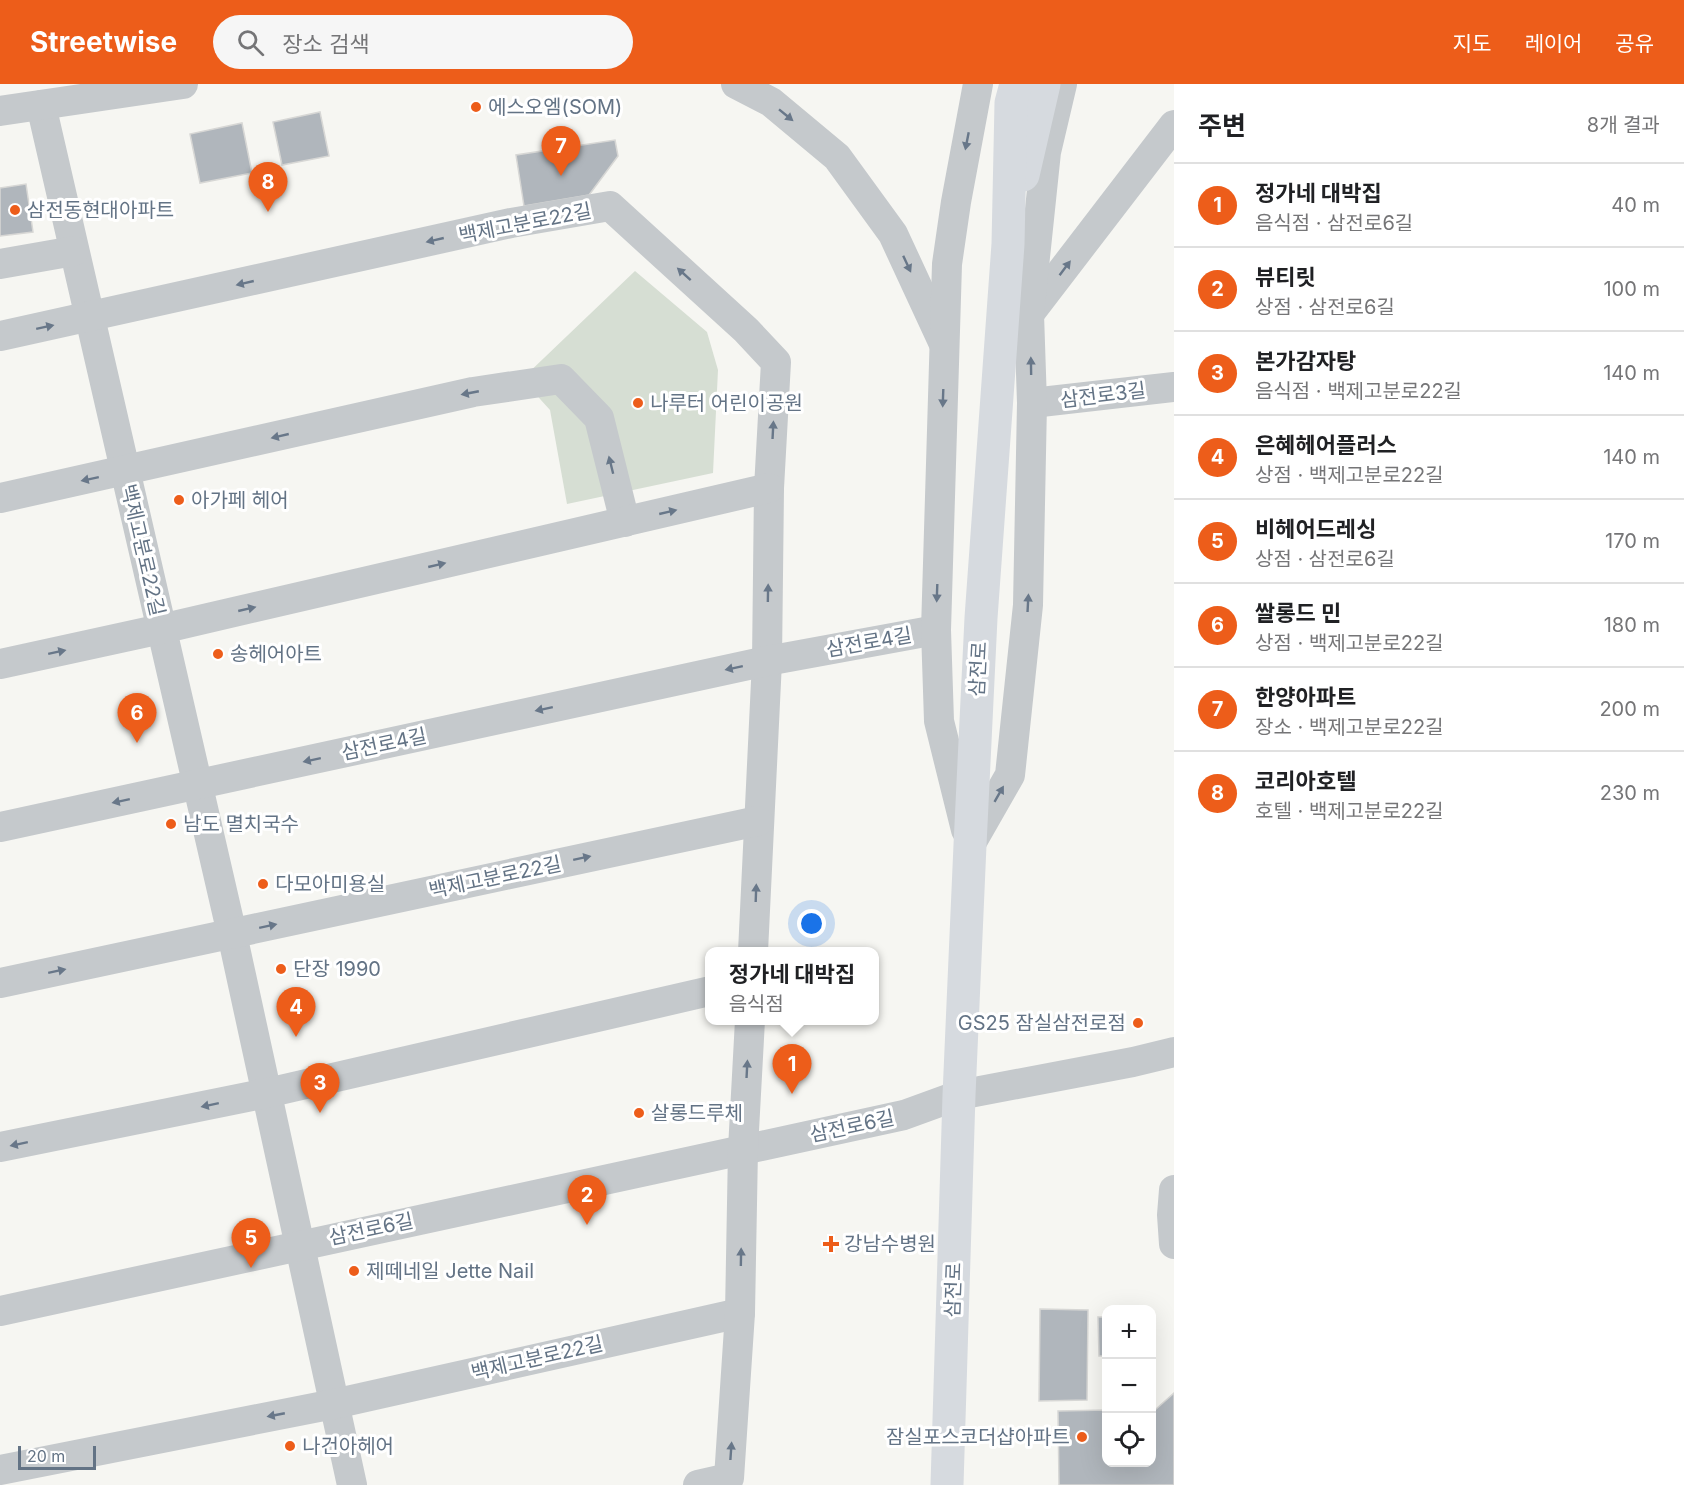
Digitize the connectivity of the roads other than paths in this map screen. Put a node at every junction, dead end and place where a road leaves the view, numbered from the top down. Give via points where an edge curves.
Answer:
1 (183, 84) edge
2 (736, 84) edge
3 (978, 84) edge
4 (1016, 84) edge
5 (1044, 84) edge
6 (1062, 84) edge
7 (41, 105) junction
8 (0, 111) edge
9 (1174, 125) edge
10 (1008, 244) junction
11 (74, 251) junction
12 (0, 264) edge
13 (1029, 314) junction
14 (90, 318) junction
15 (0, 336) edge
16 (945, 347) junction
17 (1174, 387) edge
18 (1032, 403) junction
19 (124, 471) junction
20 (769, 488) junction
21 (0, 498) edge
22 (625, 522) junction
23 (161, 629) junction
24 (936, 630) junction
25 (767, 661) junction
26 (0, 664) edge
27 (198, 785) junction
28 (759, 821) junction
29 (0, 827) edge
30 (970, 845) junction
31 (232, 934) junction
32 (753, 947) edge
33 (0, 983) edge
34 (705, 992) edge
35 (750, 1025) edge
36 (1174, 1052) edge
37 (267, 1093) junction
38 (959, 1095) junction
39 (0, 1147) edge
40 (743, 1149) junction
41 (300, 1245) junction
42 (0, 1311) edge
43 (740, 1313) junction
44 (334, 1404) junction
45 (0, 1470) edge
46 (352, 1485) edge
47 (698, 1485) edge
48 (947, 1485) edge

1 - 7 street
2 -> 16 street via 771,102 837,157 893,234
3 -> 16 street via 947,264
4 - 10 main road via 1011,103
5 - 10 main road
6 - 13 street via 1046,152
7 - 8 street
7 - 11 street, 백제고분로22길
13 -> 9 street
10 - 30 main road, 삼전로 via 981,618
11 - 12 street
11 - 14 street, 백제고분로22길
18 -> 13 street
15 -> 14 street, 백제고분로22길
14 - 19 street, 백제고분로22길
20 -> 14 street, 백제고분로22길 via 776,362 610,206 511,223
16 -> 24 street
17 - 18 street, 삼전로3길
30 -> 18 street via 1010,775 1028,605
19 -> 21 street, 백제고분로22길
22 -> 19 street, 백제고분로22길 via 599,418 561,379 473,392
19 - 23 street, 백제고분로22길
22 -> 20 street, 백제고분로22길
25 -> 20 street
23 -> 22 street, 백제고분로22길
26 -> 23 street, 백제고분로22길
23 - 27 street, 백제고분로22길
24 - 25 street, 삼전로4길
24 - 30 street via 939,721
25 -> 27 street, 삼전로4길
25 - 28 street
27 -> 29 street, 삼전로4길
27 - 31 street, 백제고분로22길
31 -> 28 street, 백제고분로22길
32 -> 28 street
30 - 38 main road, 삼전로
33 -> 31 street, 백제고분로22길
31 - 37 street, 백제고분로22길
34 - 37 street
40 -> 35 street
36 - 38 street
37 -> 39 street
37 - 41 street, 백제고분로22길
38 - 40 street, 삼전로6길 via 904,1115
38 - 48 main road, 삼전로
40 - 41 street, 삼전로6길
43 -> 40 street
41 - 42 street, 삼전로6길
41 - 44 street, 백제고분로22길
43 - 44 street, 백제고분로22길
47 -> 43 street via 729,1478
44 -> 45 street, 백제고분로22길
44 - 46 street, 백제고분로22길

